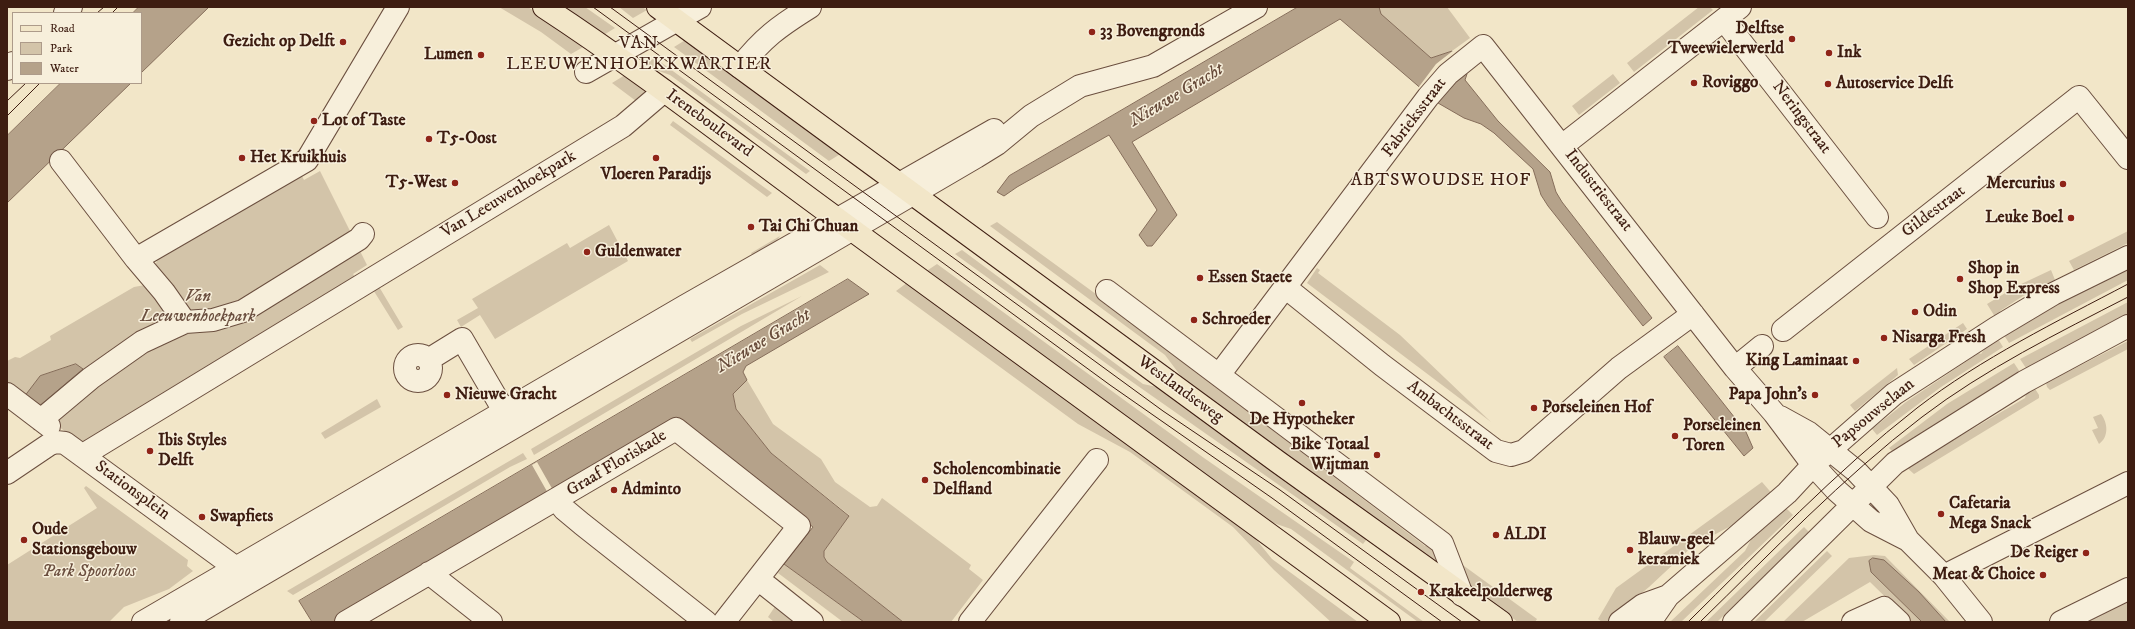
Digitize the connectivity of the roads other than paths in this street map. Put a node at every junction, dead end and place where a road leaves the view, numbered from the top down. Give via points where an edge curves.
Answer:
1 (398, 7) edge
2 (544, 7) edge
3 (700, 7) edge
4 (810, 7) edge
5 (1256, 7) edge
6 (669, 12) edge
7 (1732, 13) edge
8 (615, 56) junction
9 (740, 67) junction
10 (586, 72) dead end
11 (664, 91) junction
12 (1562, 146) junction
13 (2128, 158) edge
14 (61, 161) dead end
15 (906, 189) junction
16 (1877, 217) dead end
17 (845, 225) junction
18 (363, 234) dead end
19 (2128, 257) edge
20 (136, 259) junction
21 (1285, 287) junction
22 (1107, 291) dead end
23 (1693, 314) junction
24 (184, 322) junction
25 (2128, 326) edge
26 (1783, 330) dead end
27 (1762, 346) dead end
28 (428, 360) dead end
29 (1735, 368) junction
30 (1219, 374) junction
31 (7, 394) edge
32 (1774, 414) junction
33 (509, 420) junction
34 (1831, 449) junction
35 (83, 455) junction
36 (1097, 460) dead end
37 (1813, 465) junction
38 (7, 473) edge
39 (2128, 483) edge
40 (1872, 487) junction
41 (557, 500) junction
42 (1854, 506) junction
43 (1908, 540) junction
44 (429, 573) junction
45 (1944, 576) junction
46 (238, 578) junction
47 (758, 579) junction
48 (2128, 589) edge
49 (1462, 595) junction
50 (1668, 596) junction
51 (143, 622) edge
52 (181, 622) edge
53 (346, 622) edge
54 (491, 622) edge
55 (706, 622) edge
56 (724, 622) edge
57 (812, 622) edge
58 (970, 622) edge
59 (1389, 622) edge
60 (1501, 622) edge
61 (1620, 622) edge
62 (1650, 622) edge
63 (1734, 622) edge
64 (1853, 622) edge
65 (1899, 622) edge
66 (1981, 622) edge
67 (2061, 622) edge

1 - 20 street via 307,160
2 - 8 main road, Ireneboulevard
3 - 6 street
4 - 9 street via 778,27 758,45
5 - 15 street via 1148,68 1080,86 1031,116 997,144
6 - 8 street
6 - 9 main road
7 - 12 street, Industriestraat
7 - 16 street, Neringstraat
8 - 10 street
8 - 11 main road, Ireneboulevard
9 - 15 main road
11 - 17 main road, Ireneboulevard
11 - 35 street, Van Leeuwenhoekpark via 623,126
12 - 21 street, Fabrieksstraat via 1483,46 1448,74 1428,97
12 - 23 street, Industriestraat
13 - 26 street, Gildestraat via 2079,97
14 - 20 street
15 - 17 street
15 - 49 main road, Westlandseweg
17 - 33 street
17 - 59 main road via 1158,450
18 - 24 street via 359,239 243,311 213,320
19 - 34 street, Papsouwselaan via 2053,294 1926,373 1894,394
20 - 24 street via 164,292
21 - 23 street, Ambachtsstraat via 1382,365 1496,451 1511,455 1524,451 1618,368
21 - 30 street, Fabrieksstraat
22 - 30 street, Westlandseweg
23 - 29 street, Industriestraat
24 - 31 street via 142,342 91,378 45,423
25 - 40 street via 2030,378 1927,441 1895,463
27 - 29 street
28 - 33 street via 462,339
29 - 32 street, Industriestraat
30 - 49 street, Westlandseweg via 1442,543
32 - 34 street, Industriestraat via 1809,433
32 - 37 street, Industriestraat
33 - 46 street
34 - 37 street, Papsouwselaan
34 - 40 street, Industriestraat
35 - 38 street, Stationsplein via 65,443 53,443
35 - 46 street, Stationsplein
36 - 58 street
37 - 42 street, Industriestraat
37 - 50 street, Papsouwselaan via 1786,493
39 - 45 street
40 - 42 street
40 - 43 street, Industriestraat via 1888,505
41 - 44 street, Graaf Floriskade
41 - 47 street, Graaf Floriskade via 676,429 799,526
41 - 55 street via 593,533
42 - 43 street, Industriestraat via 1871,521
42 - 63 street
43 - 45 street
44 - 53 street, Graaf Floriskade
44 - 54 street
45 - 66 street
46 - 51 street
46 - 52 street
47 - 56 street
47 - 57 street
48 - 67 street
49 - 60 main road, Westlandseweg
50 - 61 street, Papsouwselaan via 1643,605
50 - 62 street, Papsouwselaan
64 - 65 street via 1884,608

